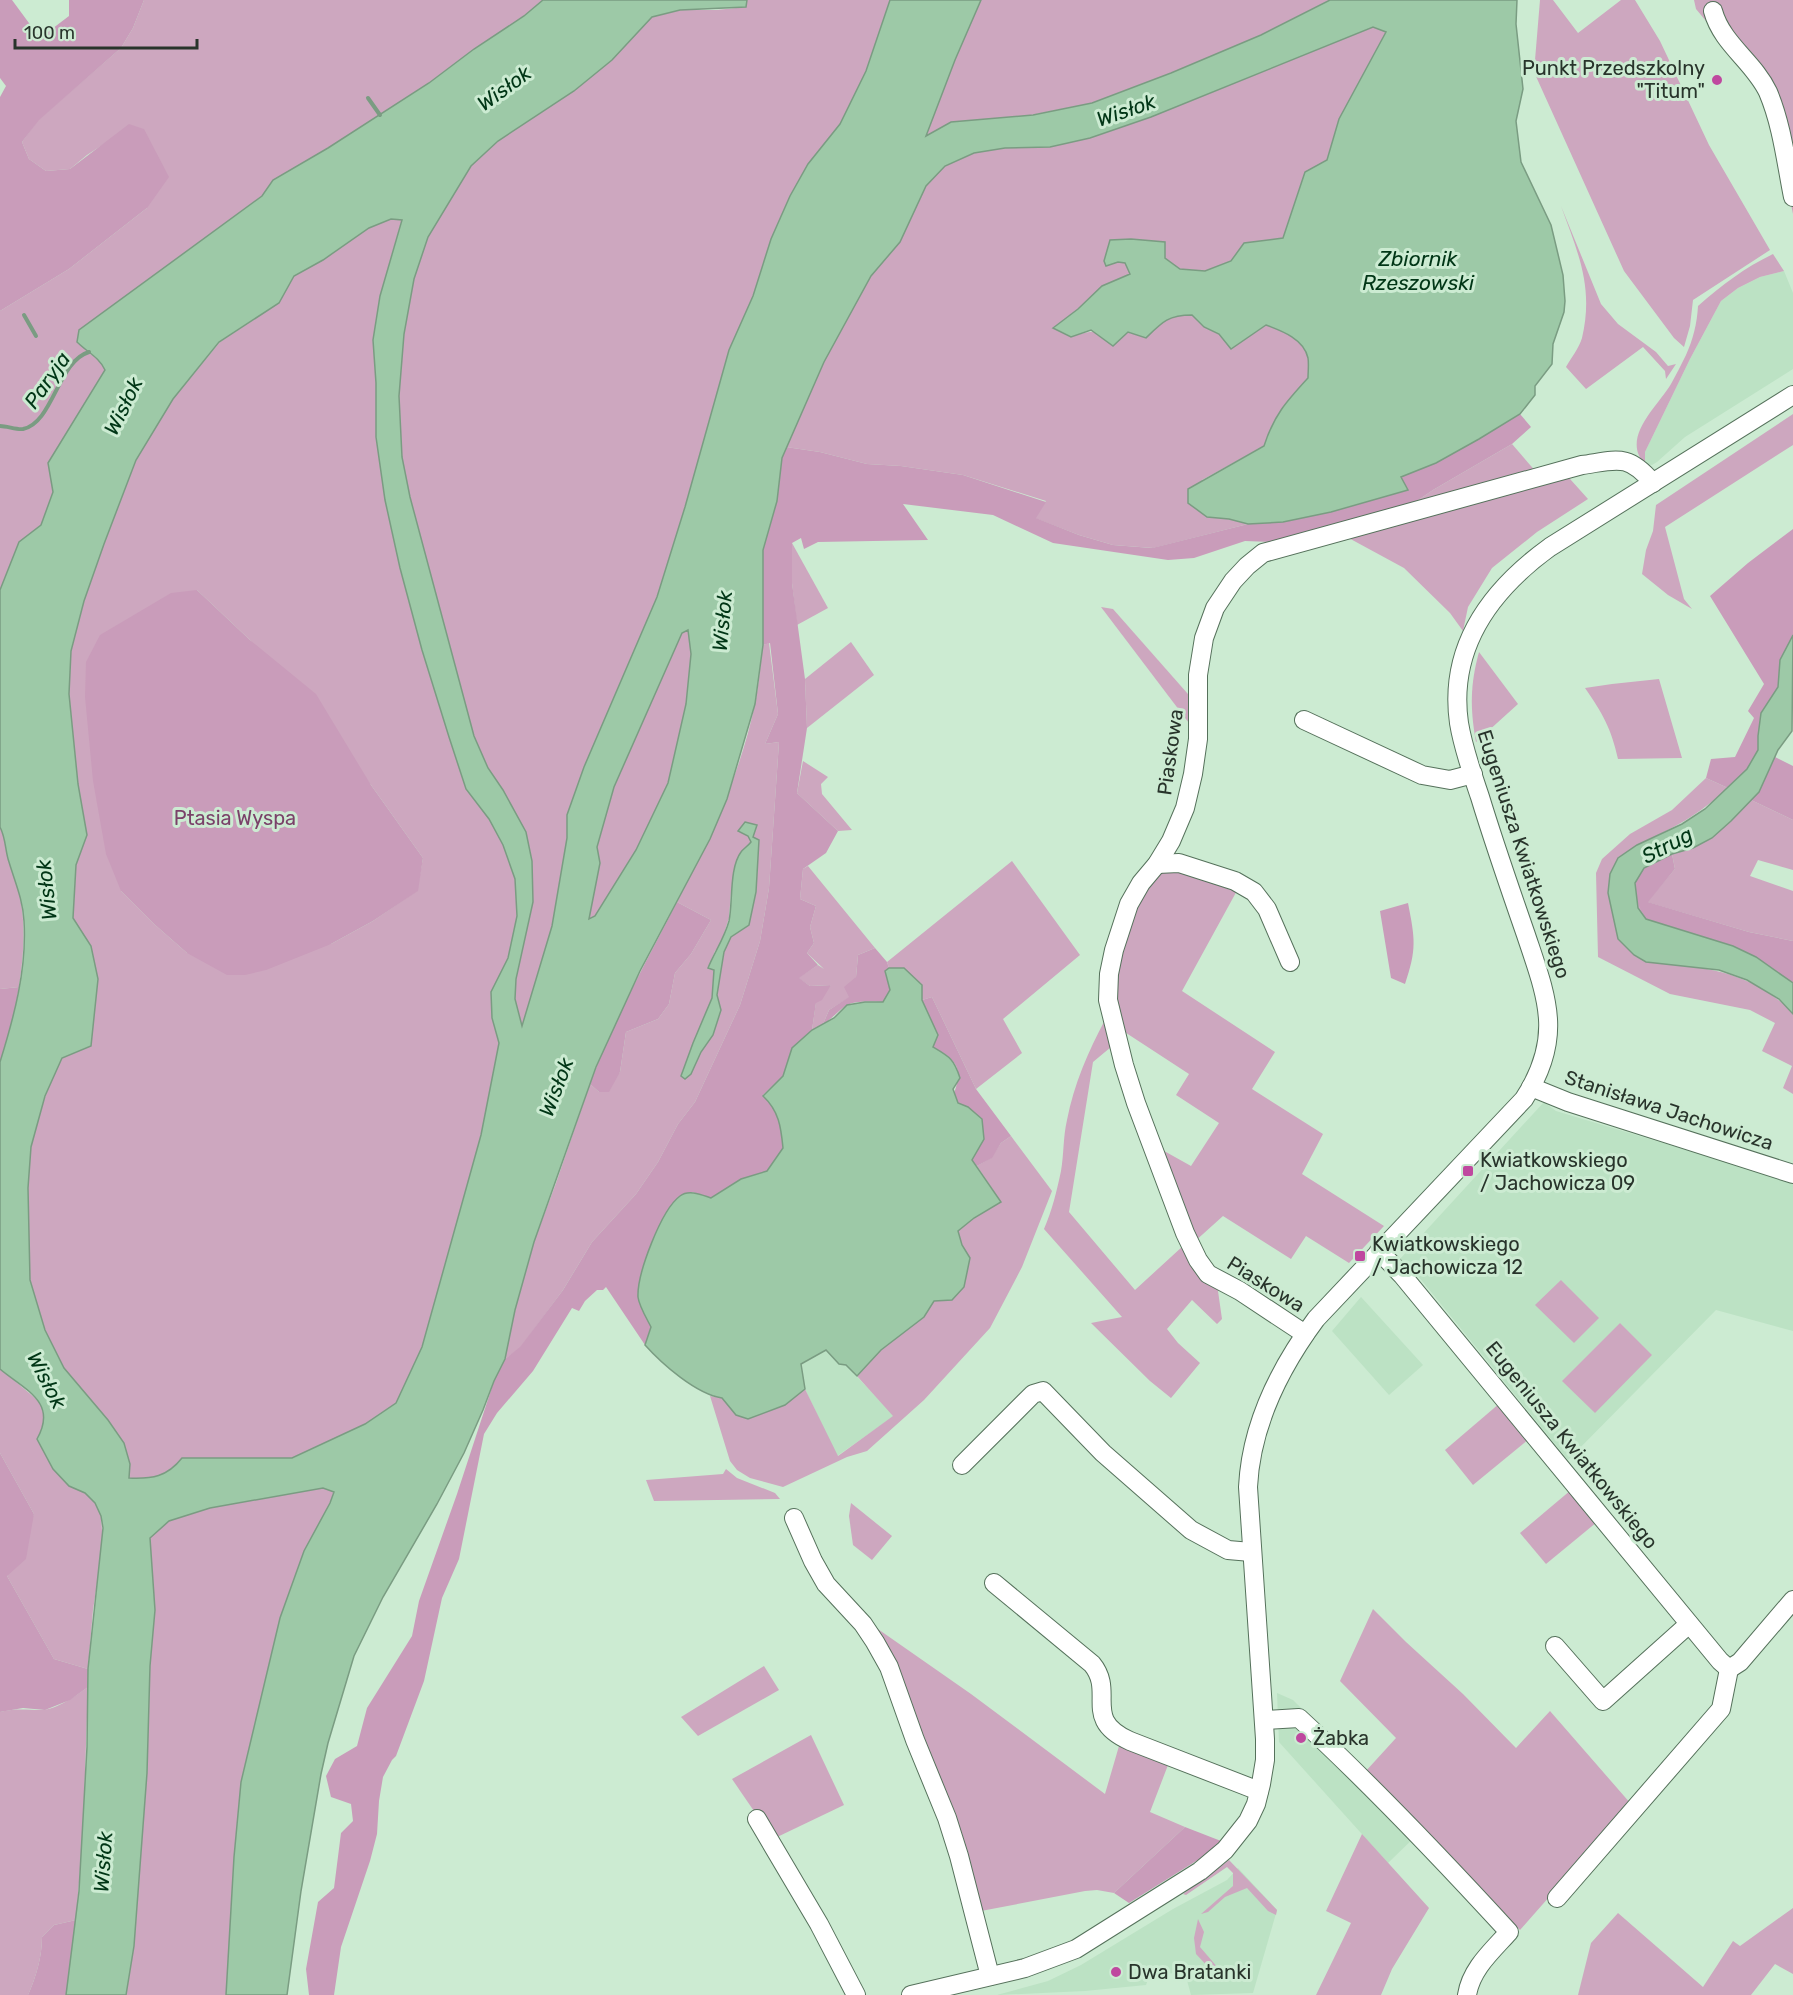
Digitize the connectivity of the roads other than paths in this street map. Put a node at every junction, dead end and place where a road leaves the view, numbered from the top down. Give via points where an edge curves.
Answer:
1 (1713, 11) dead end
2 (1793, 197) edge
3 (1793, 395) edge
4 (1653, 483) junction
5 (1304, 720) dead end
6 (1473, 774) junction
7 (1157, 864) junction
8 (1290, 962) dead end
9 (1531, 1088) junction
10 (1793, 1174) edge
11 (1379, 1251) junction
12 (1305, 1334) junction
13 (963, 1465) dead end
14 (794, 1518) dead end
15 (1251, 1552) junction
16 (994, 1583) dead end
17 (1793, 1600) edge
18 (1689, 1624) junction
19 (1555, 1646) dead end
20 (1729, 1669) junction
21 (1264, 1720) junction
22 (1259, 1791) junction
23 (757, 1819) dead end
24 (1557, 1898) dead end
25 (990, 1976) junction
26 (856, 1995) edge
27 (911, 1995) edge
28 (1467, 1995) edge

1 - 2 street via 1723,35 1767,91 1776,115
3 - 4 street, Eugeniusza Kwiatkowskiego
4 - 6 street, Eugeniusza Kwiatkowskiego via 1526,564 1486,608 1463,661 1459,690 1459,720
4 - 7 street, Piaskowa via 1632,463 1582,465 1263,553 1246,566 1215,608 1204,638 1193,774 1185,808
5 - 6 street via 1422,775 1450,780
6 - 9 street, Eugeniusza Kwiatkowskiego via 1545,994 1547,1045
7 - 8 street via 1179,863 1235,881 1254,892 1267,909
7 - 12 street, Piaskowa via 1129,904 1109,974 1108,1000 1124,1065 1198,1260 1208,1274
9 - 10 street, Stanisława Jachowicza
9 - 11 street, Eugeniusza Kwiatkowskiego via 1513,1112
11 - 12 street, Eugeniusza Kwiatkowskiego
11 - 18 street, Eugeniusza Kwiatkowskiego via 1418,1293
12 - 15 street, Eugeniusza Kwiatkowskiego via 1279,1378 1255,1434 1248,1487
13 - 15 street via 1033,1394 1043,1391 1103,1453 1191,1530 1228,1550
14 - 25 street via 826,1584 863,1624 889,1667 947,1818
15 - 21 street, Eugeniusza Kwiatkowskiego
16 - 22 street via 1092,1664 1101,1677 1103,1720 1117,1733
17 - 20 street via 1740,1662
18 - 19 street via 1603,1701
18 - 20 street, Eugeniusza Kwiatkowskiego
20 - 24 street via 1721,1709
21 - 22 street, Eugeniusza Kwiatkowskiego via 1265,1760
21 - 28 street via 1299,1718 1411,1826 1509,1932 1476,1969
22 - 25 street, Eugeniusza Kwiatkowskiego via 1248,1821 1237,1836 1200,1871 1076,1949 1033,1966
23 - 26 street
25 - 27 street, Eugeniusza Kwiatkowskiego

